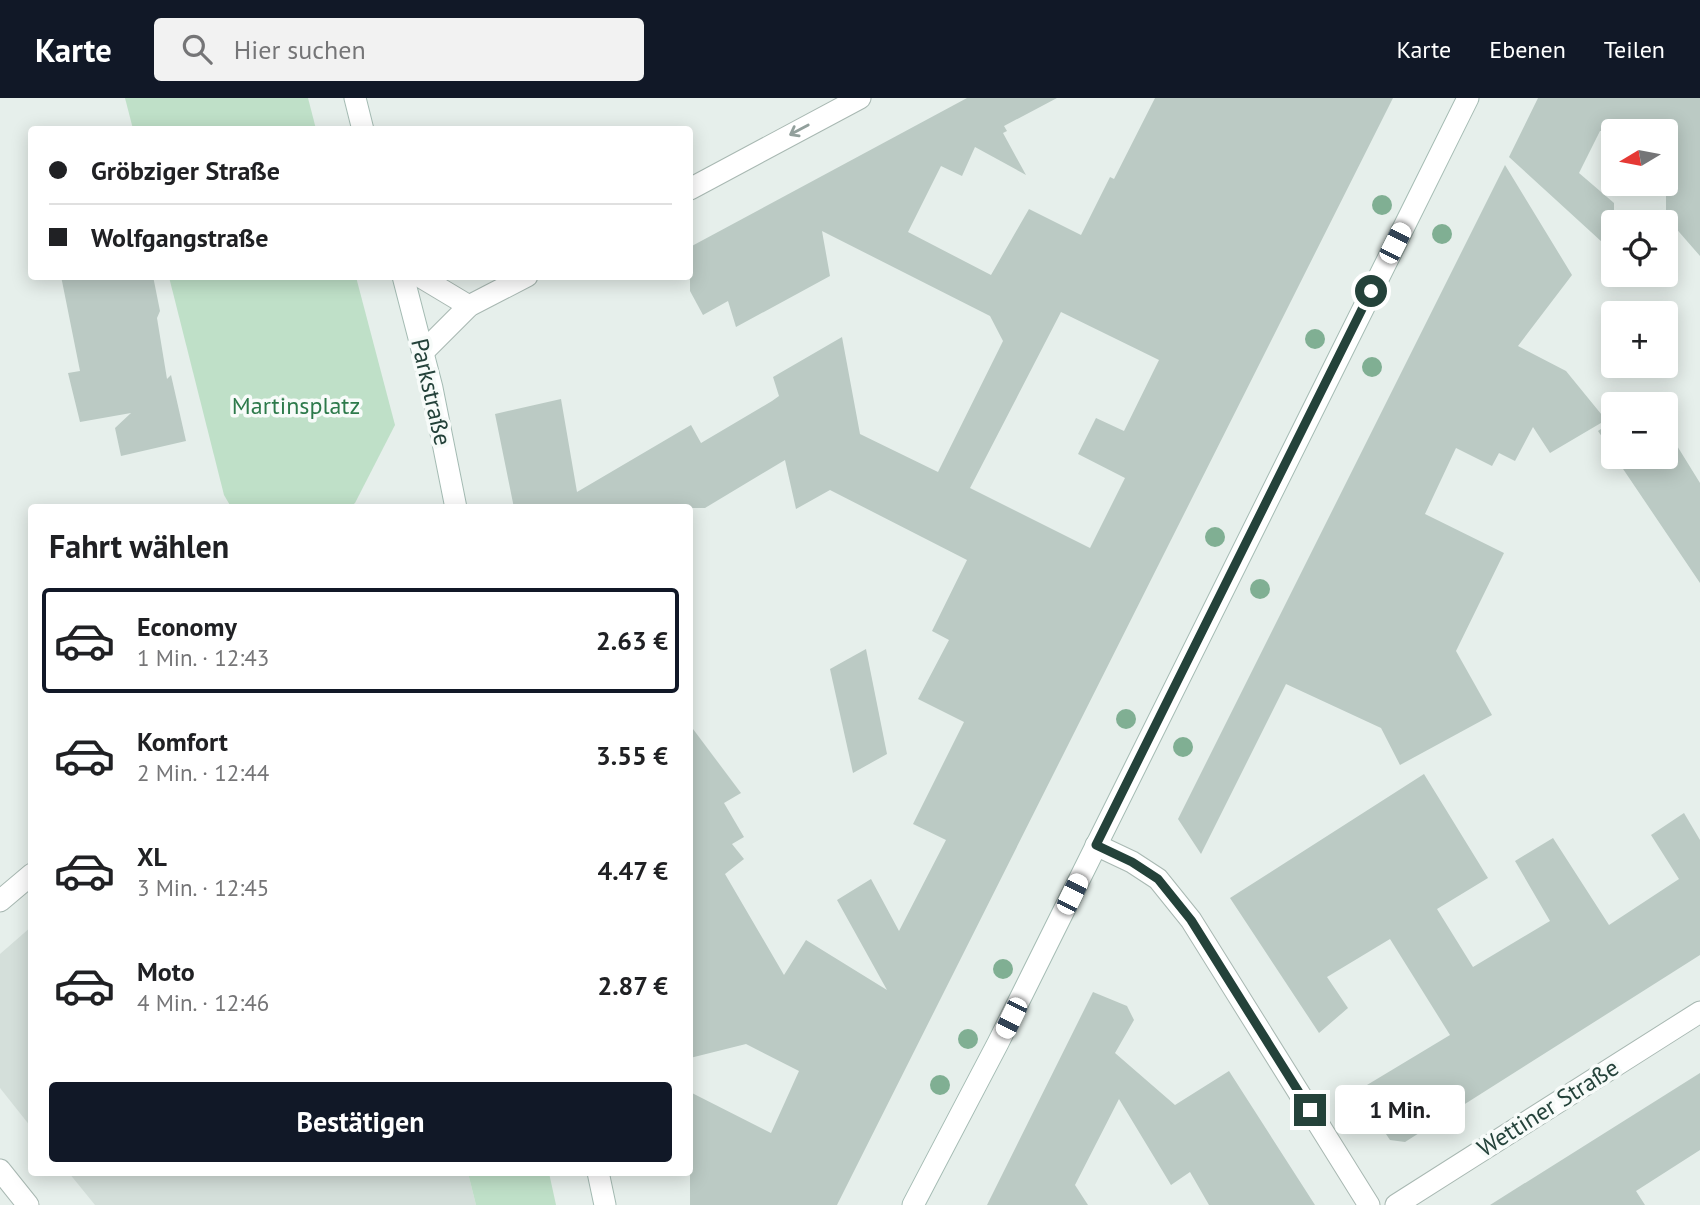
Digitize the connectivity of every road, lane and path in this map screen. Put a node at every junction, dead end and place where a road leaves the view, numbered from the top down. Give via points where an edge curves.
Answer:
1 (355, 98) edge
2 (860, 98) edge
3 (1468, 98) edge
4 (362, 126) edge
5 (693, 187) edge
6 (404, 280) edge
7 (426, 280) edge
8 (519, 280) edge
9 (469, 306) junction
10 (423, 352) junction
11 (455, 504) edge
12 (1096, 845) junction
13 (28, 877) edge
14 (0, 901) edge
15 (1700, 1012) edge
16 (0, 1170) edge
17 (599, 1176) edge
18 (28, 1205) edge
19 (605, 1205) edge
20 (913, 1205) edge
21 (1369, 1205) edge
22 (1396, 1205) edge

1 - 4 main road
2 -> 5 main road
3 - 12 main road
6 - 10 main road, Parkstraße
7 - 9 main road
8 - 9 main road
9 - 10 main road
10 - 11 main road, Parkstraße
12 - 20 main road
12 - 21 main road via 1158,879 1191,920
13 - 14 main road
15 - 22 main road, Wettiner Straße
16 - 18 main road
17 - 19 main road

